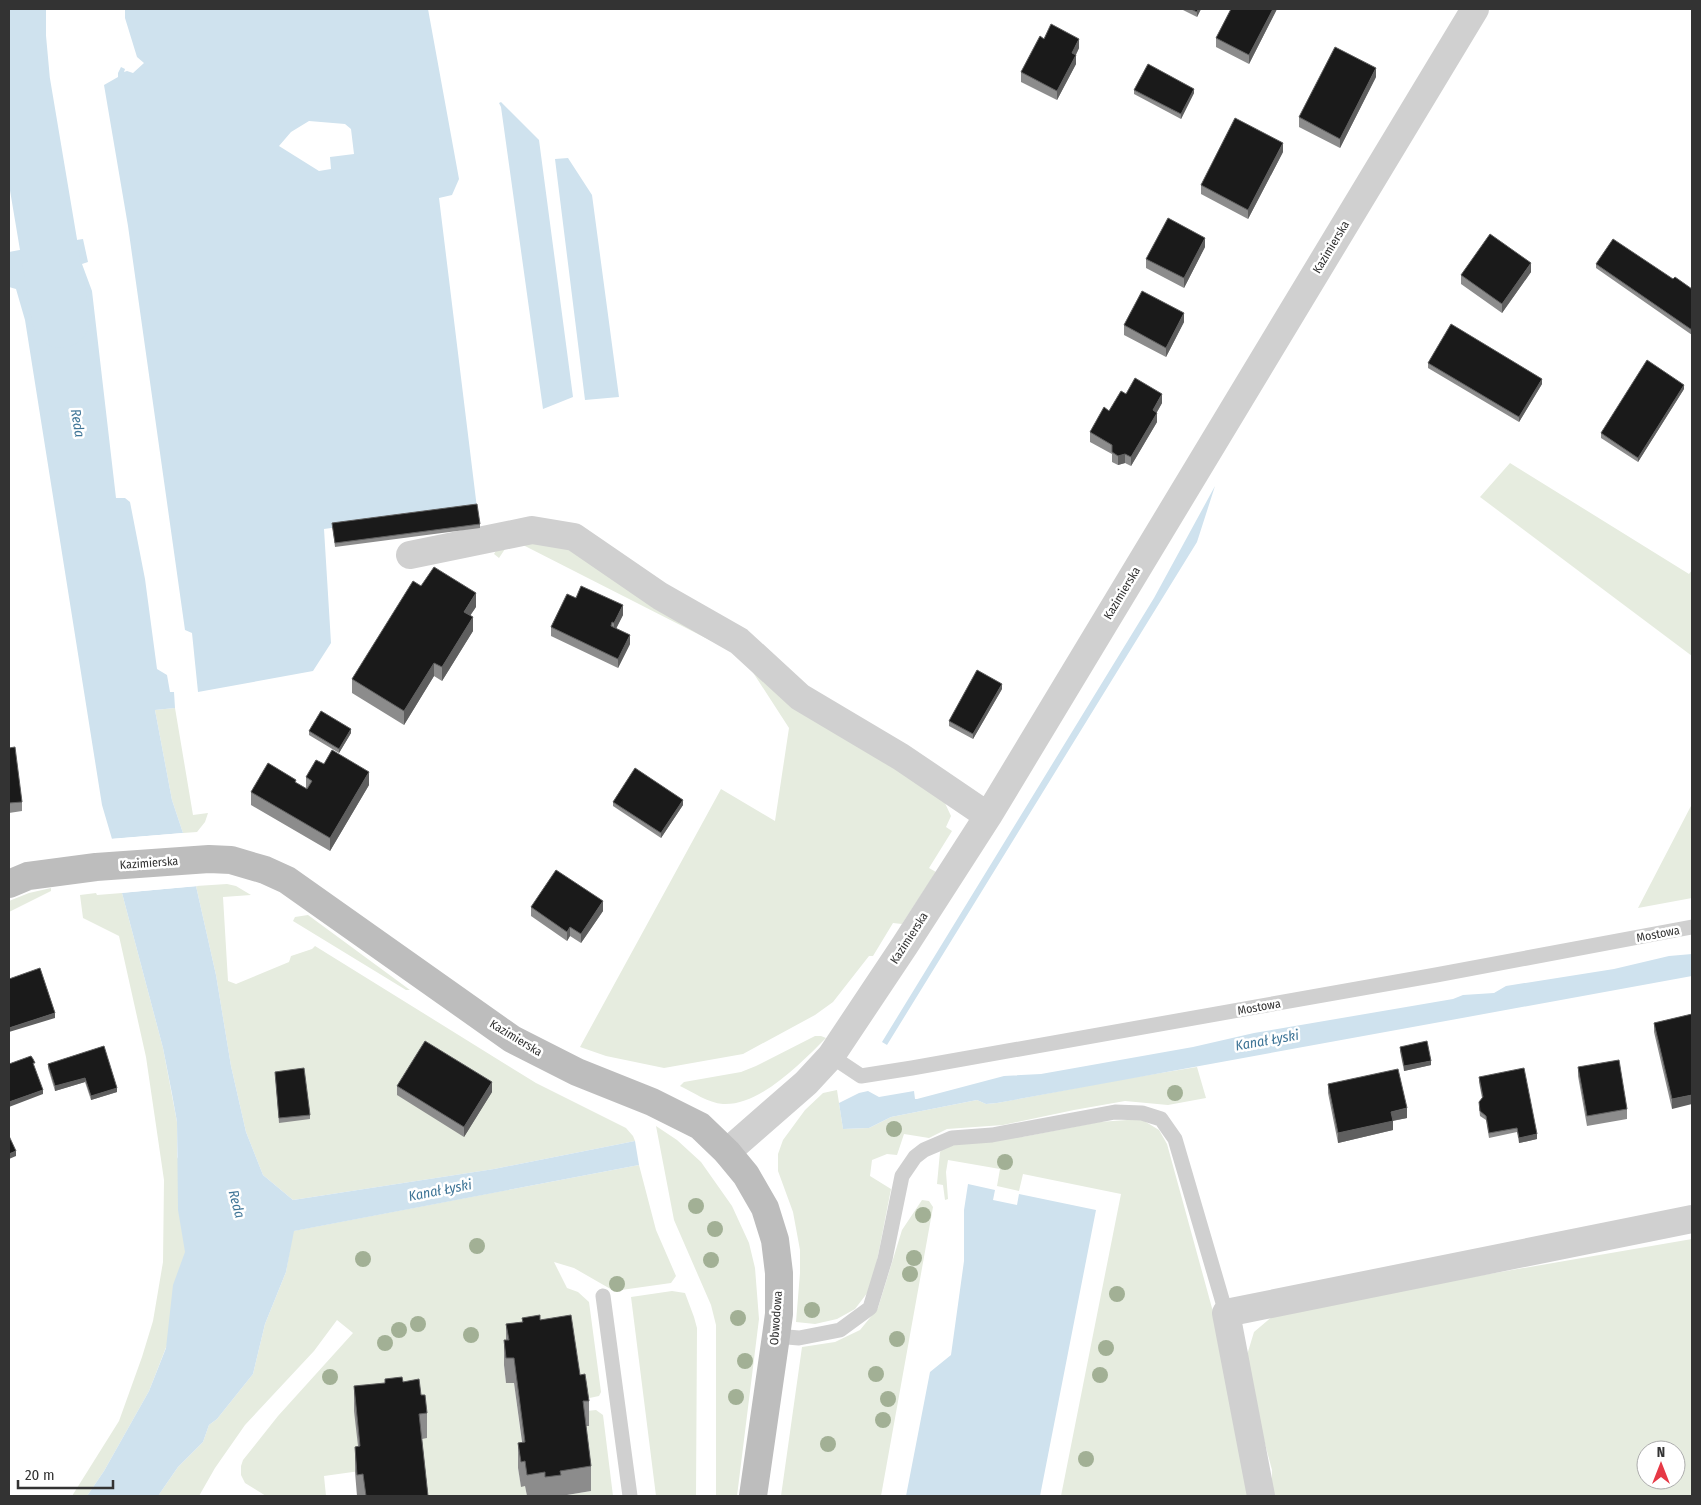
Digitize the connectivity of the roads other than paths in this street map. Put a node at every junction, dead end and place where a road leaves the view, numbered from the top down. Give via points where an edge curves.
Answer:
1 (1475, 9) edge
2 (410, 555) dead end
3 (988, 816) junction
4 (9, 884) edge
5 (1692, 927) edge
6 (831, 1056) junction
7 (727, 1152) junction
8 (1692, 1220) edge
9 (603, 1296) dead end
10 (1226, 1313) junction
11 (776, 1336) junction
12 (630, 1496) edge
13 (753, 1496) edge
14 (1262, 1496) edge

1 - 3 street, Kazimierska
2 - 3 street via 532,530 574,537 660,596 739,641 800,697 901,757
3 - 6 street, Kazimierska
4 - 7 main road, Kazimierska via 28,876 96,867 209,859 231,860 257,868 287,880 512,1039 577,1072 652,1102 700,1126
5 - 6 lane, Mostowa via 861,1076
6 - 7 street, Kazimierska via 806,1083
7 - 11 main road, Obwodowa via 746,1175 765,1208 775,1240 779,1273
8 - 10 street
9 - 12 lane
10 - 11 lane via 1175,1139 1161,1119 1142,1113 1115,1112 992,1135 952,1138 924,1150 902,1176 885,1259 870,1308 840,1330 799,1338
10 - 14 street
11 - 13 main road, Obwodowa

